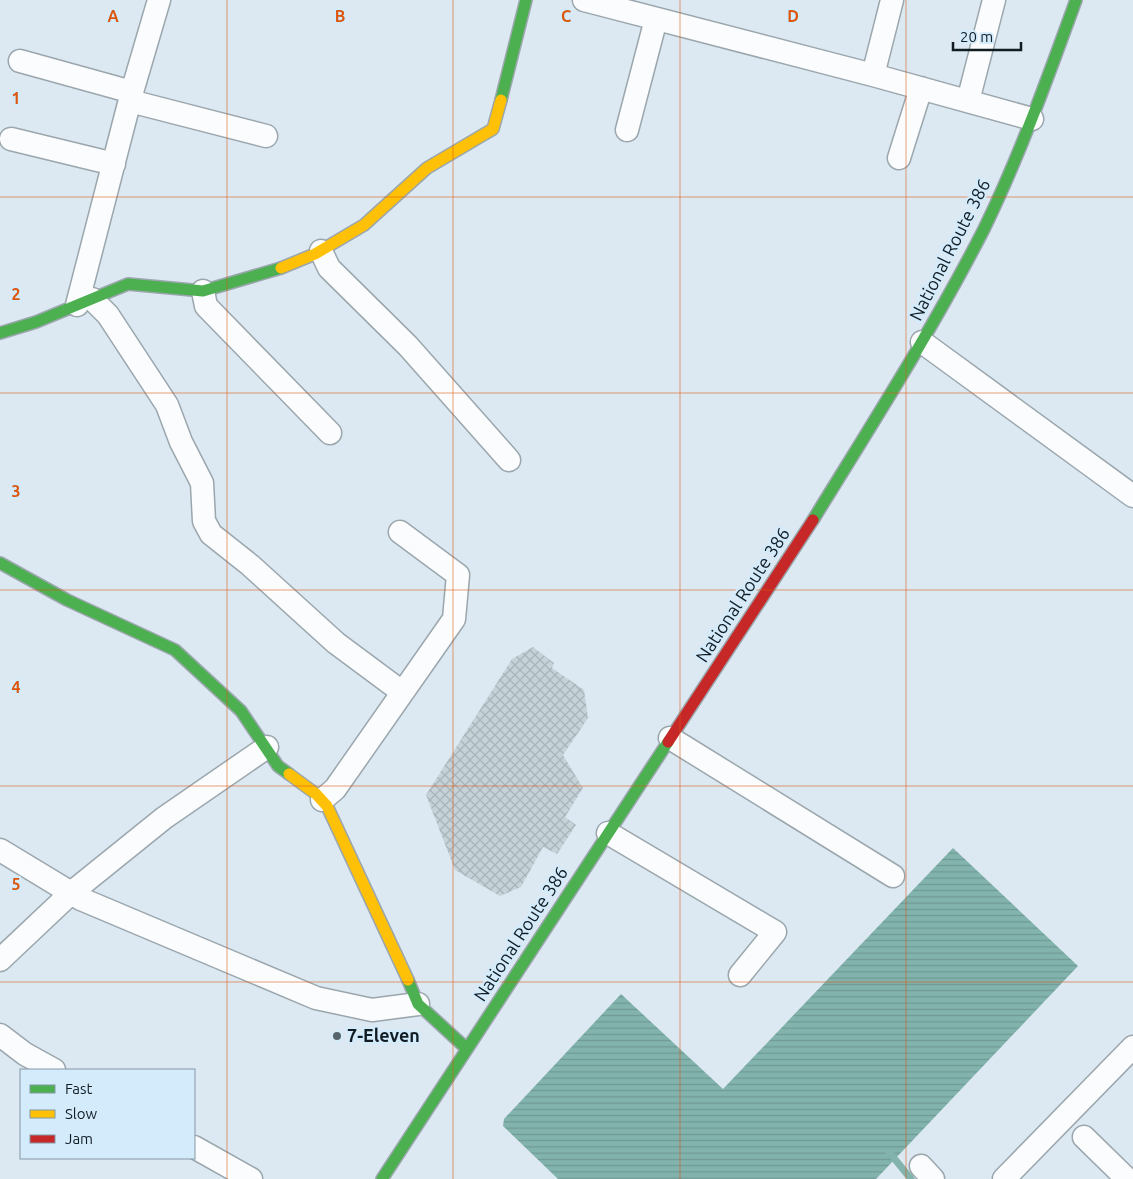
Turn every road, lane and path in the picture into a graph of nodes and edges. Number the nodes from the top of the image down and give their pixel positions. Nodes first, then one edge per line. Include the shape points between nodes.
1 (159, 0) edge
2 (526, 0) edge
3 (584, 0) edge
4 (892, 0) edge
5 (994, 0) edge
6 (1076, 0) edge
7 (656, 18) junction
8 (20, 61) dead end
9 (873, 75) junction
10 (921, 88) junction
11 (131, 97) junction
12 (968, 102) junction
13 (1032, 120) junction
14 (627, 130) dead end
15 (266, 136) dead end
16 (12, 139) dead end
17 (899, 158) dead end
18 (114, 164) junction
19 (321, 251) junction
20 (204, 291) junction
21 (84, 302) junction
22 (0, 333) edge
23 (922, 342) junction
24 (330, 433) dead end
25 (509, 460) dead end
26 (1133, 496) edge
27 (400, 532) dead end
28 (0, 563) edge
29 (402, 692) junction
30 (670, 738) junction
31 (267, 748) junction
32 (322, 800) junction
33 (608, 833) junction
34 (0, 850) edge
35 (892, 876) dead end
36 (72, 893) junction
37 (0, 960) edge
38 (740, 975) dead end
39 (418, 1004) junction
40 (0, 1035) edge
41 (1133, 1047) edge
42 (467, 1048) junction
43 (52, 1069) edge
44 (1084, 1137) dead end
45 (195, 1148) edge
46 (251, 1179) edge
47 (382, 1179) edge
48 (1004, 1179) edge
49 (1127, 1179) edge

1 - 11 street
2 - 19 main road via 493,129 427,168 364,225
3 - 7 street
4 - 9 street
5 - 12 street
6 - 13 main road, National Route 386
7 - 9 street
7 - 14 street
8 - 11 street
9 - 10 street
10 - 12 street
10 - 17 street
11 - 15 street
11 - 18 street
12 - 13 street
13 - 23 main road, National Route 386 via 984,228
16 - 18 street
18 - 21 street
19 - 20 main road via 276,270
19 - 25 street via 328,268 408,346
20 - 21 main road via 128,284
20 - 24 street via 206,306
21 - 22 main road
21 - 29 street via 108,315 167,405 202,483 204,521 211,534 336,643
23 - 26 street
23 - 30 main road, National Route 386 via 799,542
27 - 29 street via 458,575 454,618
28 - 31 main road via 67,600 175,650 241,711
29 - 32 street via 335,789
30 - 33 main road, National Route 386
30 - 35 street
31 - 32 main road via 278,766
31 - 36 street via 164,818
32 - 39 main road
33 - 38 street via 776,932
33 - 42 main road, National Route 386
34 - 36 street
36 - 37 street
36 - 39 street via 316,998 372,1010
39 - 42 main road
40 - 43 street
41 - 48 street
42 - 47 main road, National Route 386
44 - 49 street
45 - 46 street

